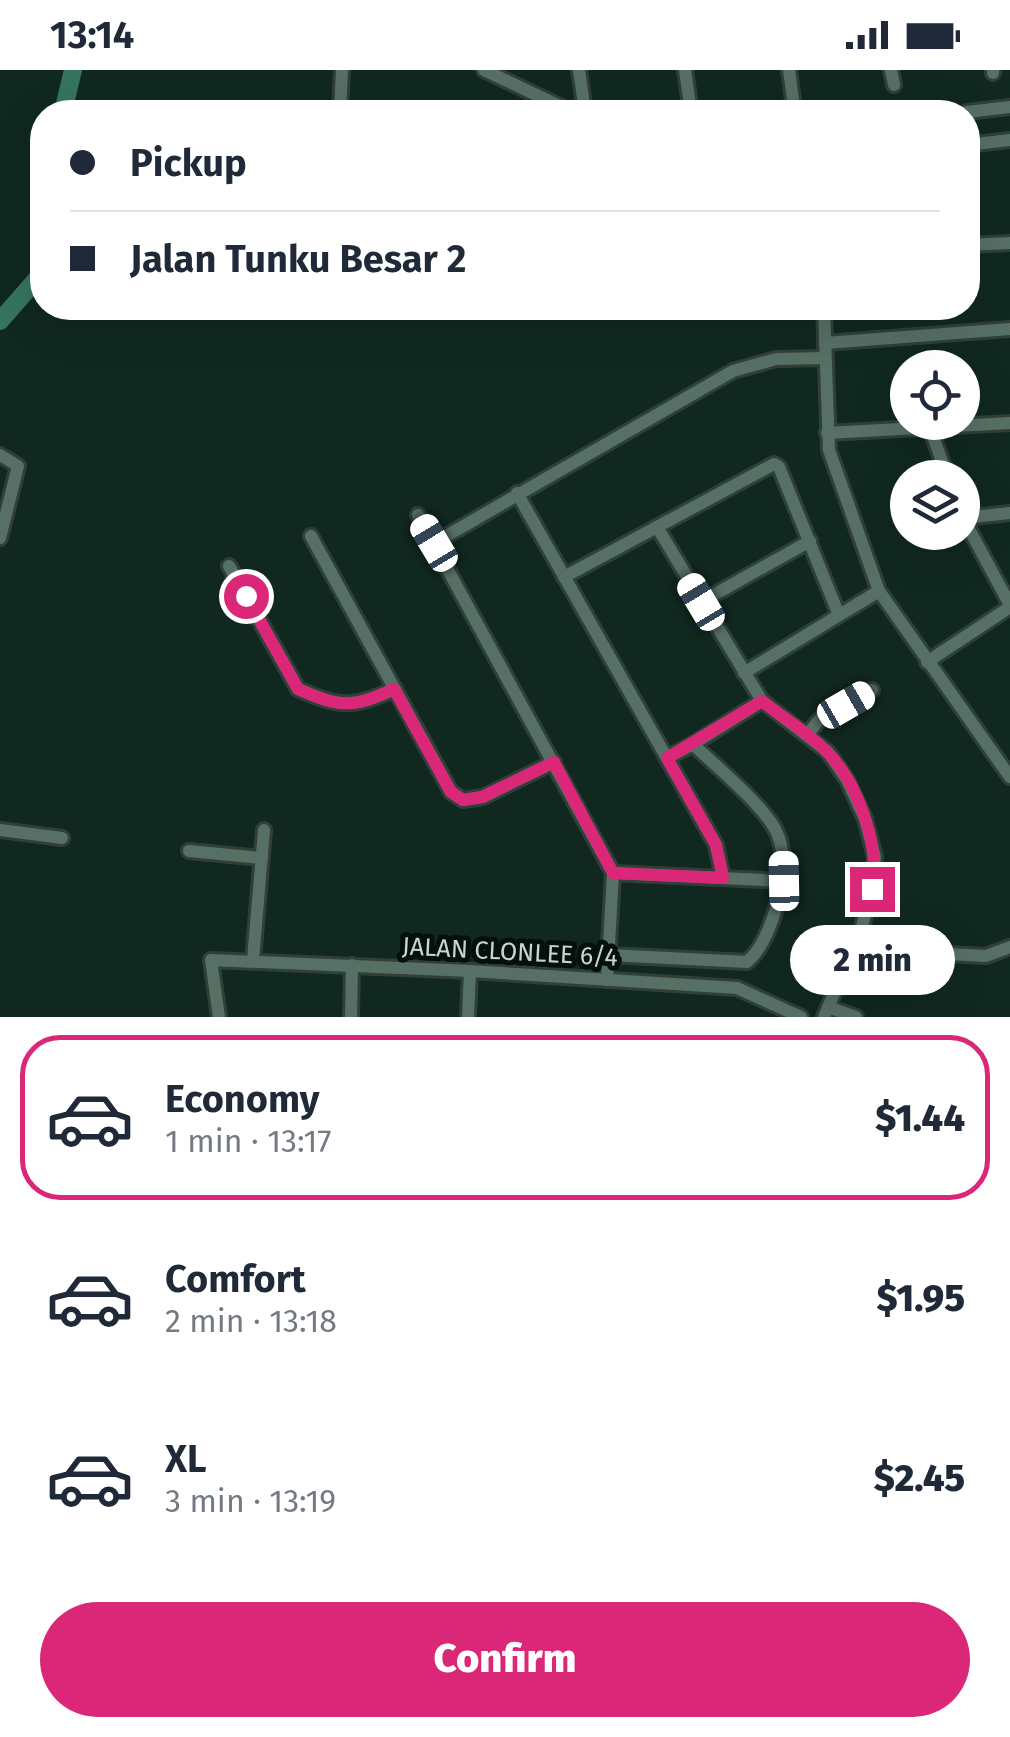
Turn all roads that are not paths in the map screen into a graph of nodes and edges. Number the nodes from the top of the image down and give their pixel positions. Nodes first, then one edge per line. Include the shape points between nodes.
1 (342, 70) edge
2 (484, 70) edge
3 (580, 70) edge
4 (685, 70) edge
5 (789, 70) edge
6 (891, 70) edge
7 (894, 85) dead end
8 (341, 100) edge
9 (547, 100) edge
10 (584, 100) edge
11 (690, 100) edge
12 (793, 100) dead end
13 (1010, 107) edge
14 (980, 110) edge
15 (1010, 140) edge
16 (980, 144) edge
17 (1010, 148) edge
18 (1010, 242) edge
19 (980, 245) edge
20 (825, 320) edge
21 (1010, 329) edge
22 (826, 342) junction
23 (826, 358) junction
24 (1010, 422) edge
25 (980, 423) edge
26 (890, 428) edge
27 (827, 433) junction
28 (0, 455) edge
29 (517, 493) junction
30 (1010, 514) edge
31 (418, 516) dead end
32 (980, 516) edge
33 (657, 527) junction
34 (311, 536) dead end
35 (0, 538) edge
36 (810, 540) junction
37 (434, 543) junction
38 (980, 549) edge
39 (229, 566) dead end
40 (564, 576) junction
41 (878, 591) junction
42 (701, 602) junction
43 (1010, 606) edge
44 (839, 615) junction
45 (927, 662) junction
46 (744, 673) junction
47 (394, 689) junction
48 (872, 690) dead end
49 (762, 701) junction
50 (808, 734) junction
51 (693, 744) junction
52 (667, 758) junction
53 (554, 762) junction
54 (1007, 768) edge
55 (0, 830) edge
56 (264, 830) dead end
57 (62, 838) dead end
58 (189, 851) dead end
59 (262, 858) junction
60 (613, 873) junction
61 (723, 878) junction
62 (784, 881) junction
63 (861, 930) junction
64 (1010, 947) edge
65 (609, 956) junction
66 (252, 960) junction
67 (352, 965) junction
68 (470, 971) junction
69 (608, 980) junction
70 (826, 1012) edge
71 (220, 1017) edge
72 (350, 1017) edge
73 (468, 1017) edge
74 (800, 1017) edge
75 (856, 1017) edge

1 - 8 street
2 - 9 street
3 - 10 street
4 - 11 street
5 - 12 street
6 - 7 street
13 - 14 street
15 - 16 street
15 - 17 street
18 - 19 street
20 - 22 street
21 - 22 street
22 - 23 street
23 - 27 street
23 - 29 street via 776,359 733,372
24 - 25 street
26 - 27 street
27 - 41 street
28 - 35 street via 18,466
29 - 37 street
29 - 40 street
30 - 32 street
31 - 37 street
33 - 36 street via 774,464
33 - 40 street
33 - 42 street
34 - 47 street
36 - 42 street
36 - 44 street
37 - 53 street
38 - 43 street
39 - 47 street via 298,689 347,705
40 - 52 street
41 - 44 street
41 - 45 street
42 - 46 street
43 - 45 street
44 - 46 street
45 - 54 street
46 - 49 street
47 - 53 street via 451,792 463,800
48 - 50 street
49 - 50 street
49 - 51 street
50 - 63 street via 839,765 874,845 876,873
51 - 52 street
51 - 62 street via 776,829
52 - 61 street via 716,845
53 - 60 street
55 - 57 street
56 - 59 street
58 - 59 street
59 - 66 street
60 - 61 street
60 - 65 street
61 - 62 street
62 - 65 street via 746,962
63 - 64 street via 928,953 986,956
63 - 70 street
65 - 69 street
66 - 67 street, JALAN CLONLEE 6/4
66 - 71 street, JALAN CLONLEE 6/4 via 211,960
67 - 68 street, JALAN CLONLEE 6/4
67 - 72 street
68 - 69 street, JALAN CLONLEE 6/4
68 - 73 street
69 - 74 street, JALAN CLONLEE 6/4 via 737,988
70 - 75 street

